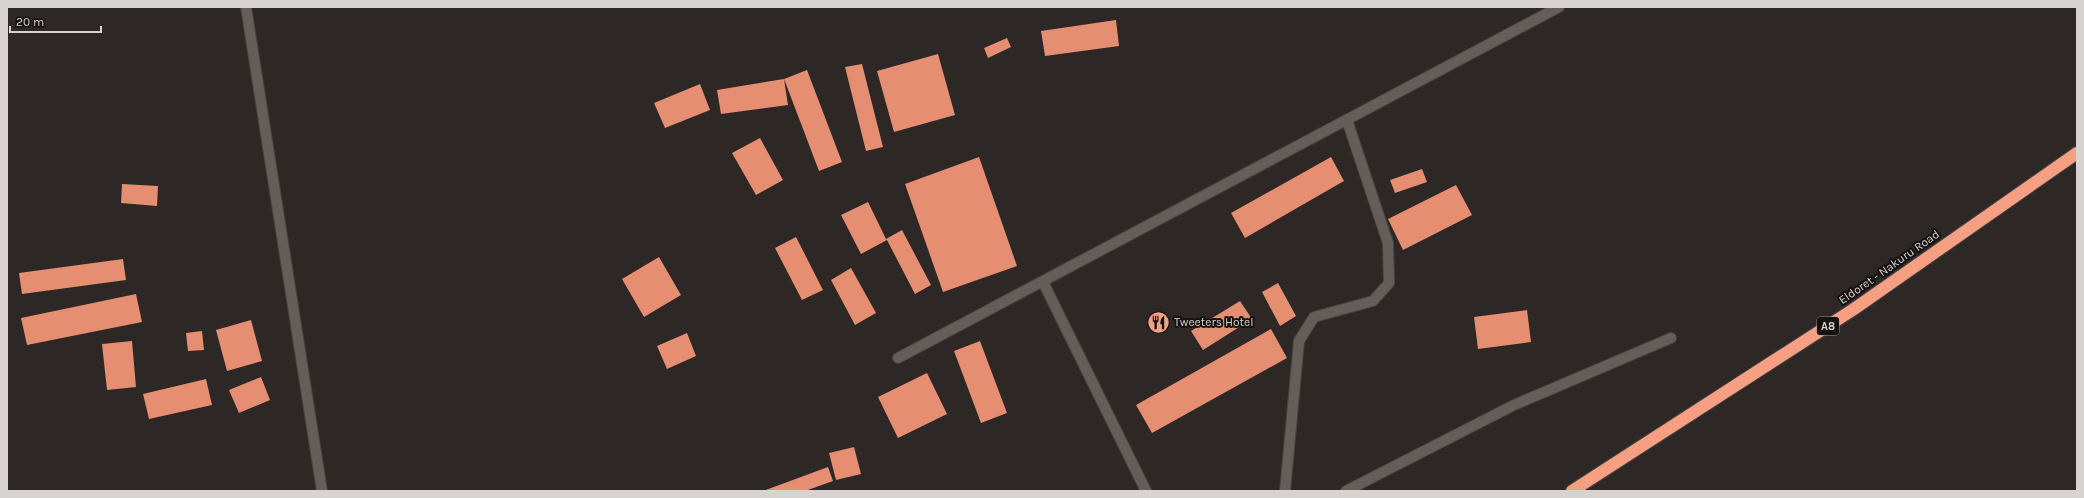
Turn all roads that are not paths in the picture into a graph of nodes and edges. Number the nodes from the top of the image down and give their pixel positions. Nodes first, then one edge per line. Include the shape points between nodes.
1 (246, 7) edge
2 (1559, 7) edge
3 (1347, 120) junction
4 (2077, 153) edge
5 (1043, 282) junction
6 (1670, 338) dead end
7 (898, 358) dead end
8 (322, 491) edge
9 (1146, 491) edge
10 (1285, 491) edge
11 (1346, 491) edge
12 (1572, 491) edge

1 - 8 street
2 - 3 street
3 - 5 street
3 - 10 street via 1388,244 1389,283 1373,301 1314,317 1299,342
4 - 12 highway, Eldoret - Nakuru Road / A8 via 1854,310
5 - 7 street
5 - 9 street
6 - 11 street via 1514,406

